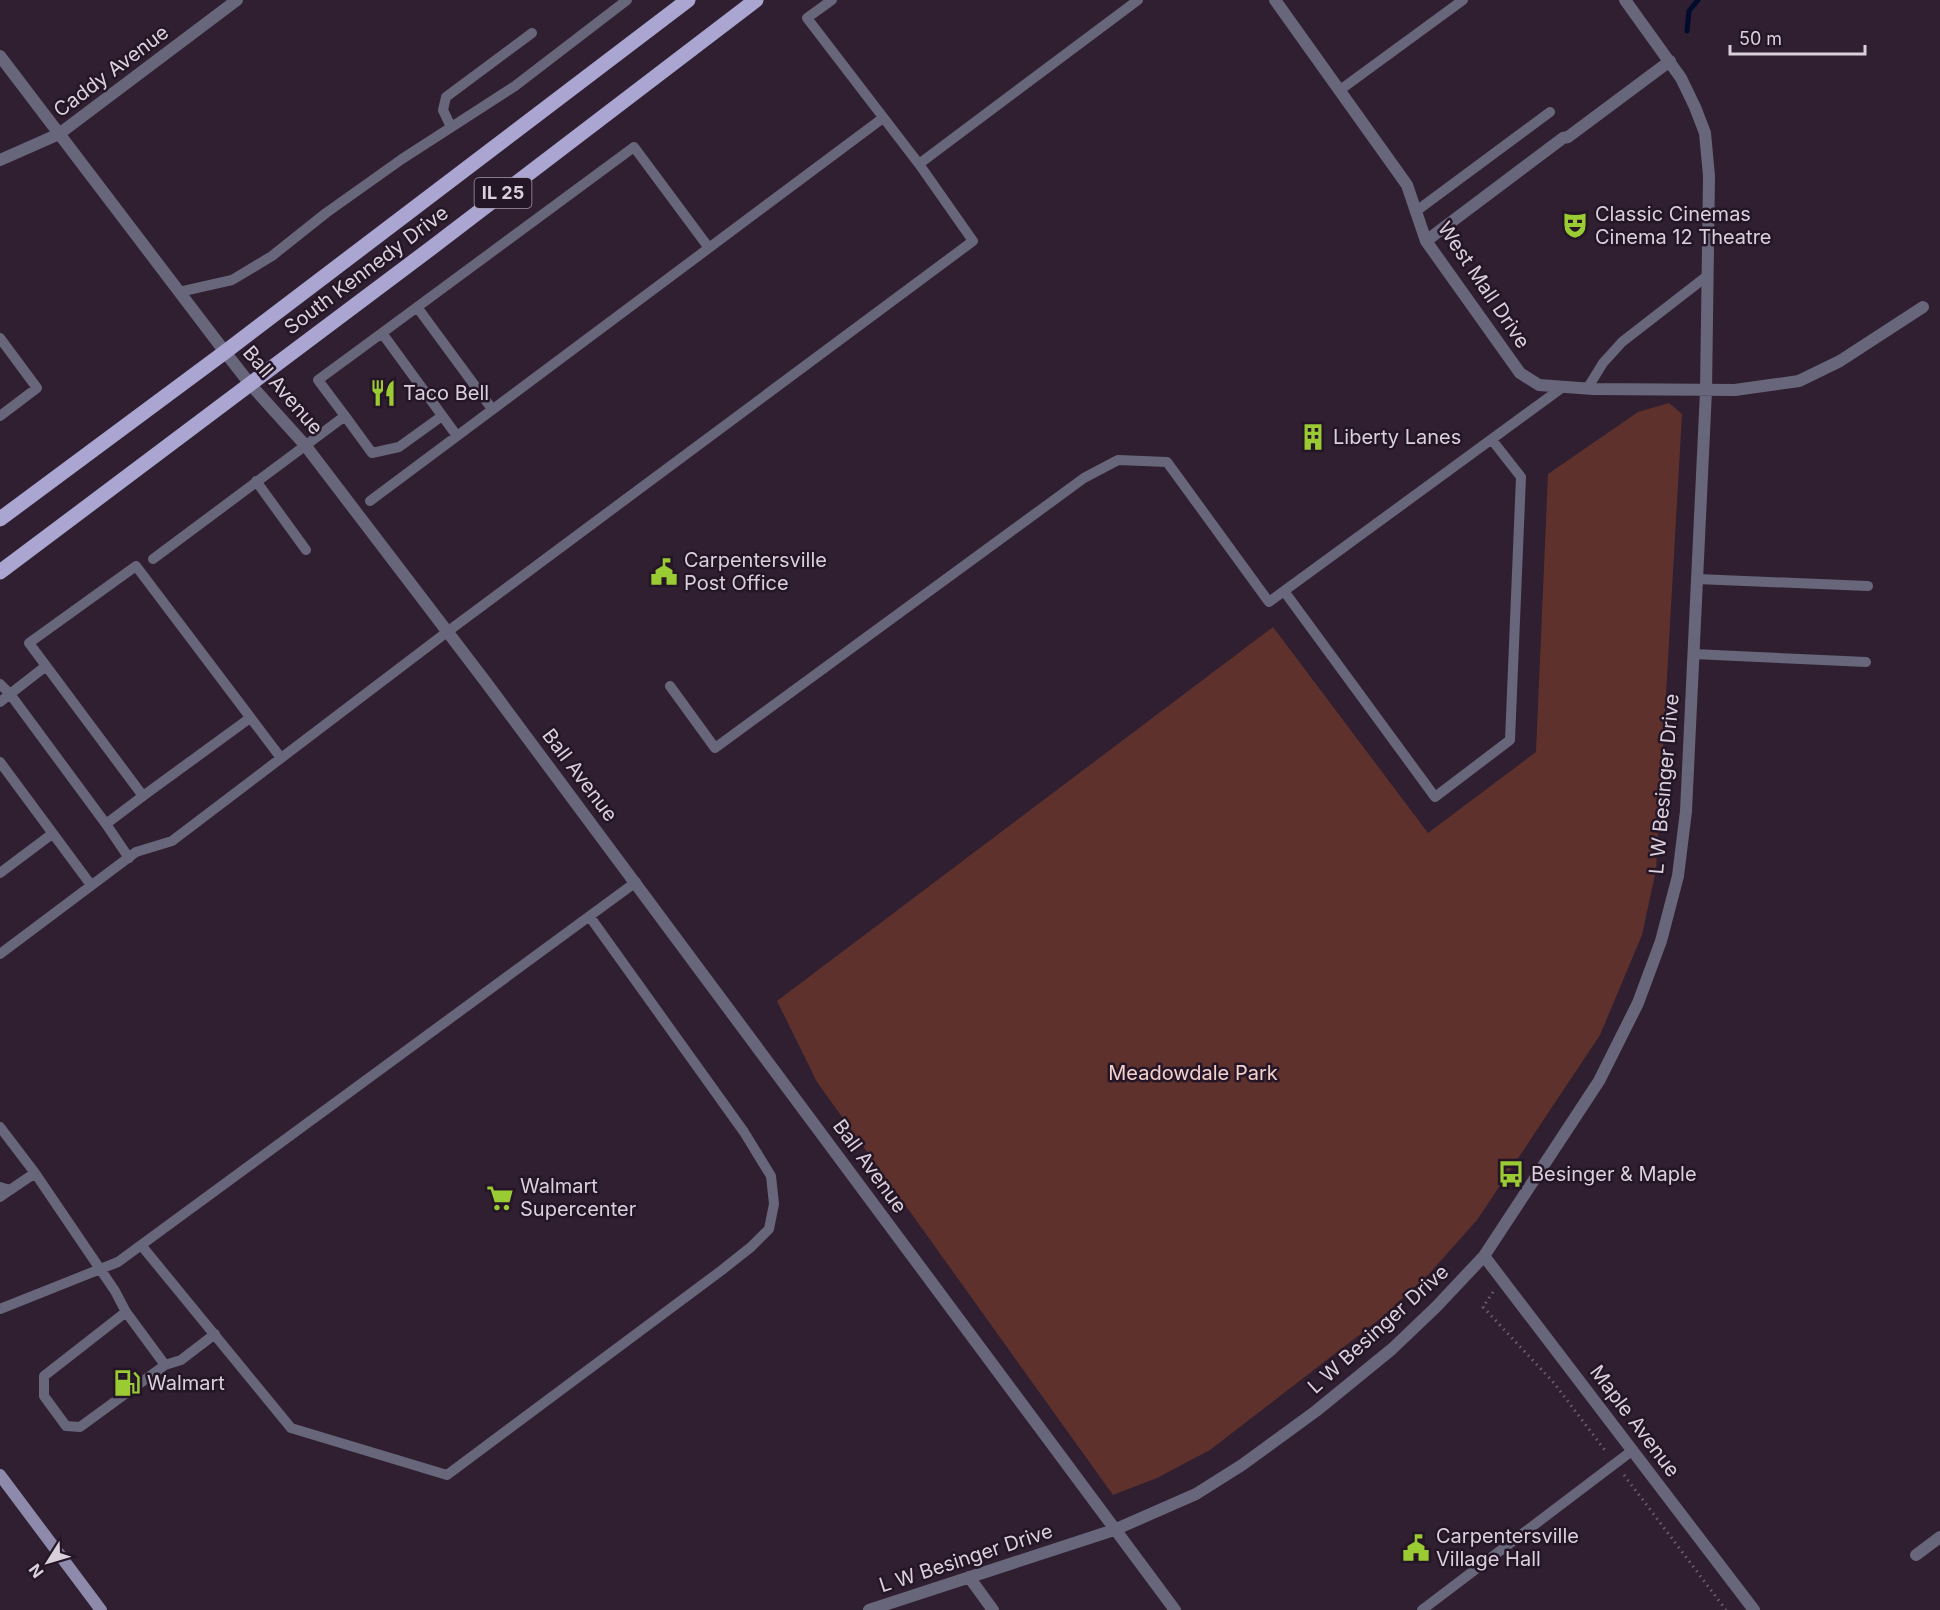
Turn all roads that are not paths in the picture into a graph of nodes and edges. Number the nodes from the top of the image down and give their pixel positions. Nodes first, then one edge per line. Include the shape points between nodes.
1 (237, 0) edge
2 (627, 0) edge
3 (688, 0) edge
4 (756, 0) edge
5 (832, 0) edge
6 (1138, 0) edge
7 (1275, 0) edge
8 (1463, 0) edge
9 (1625, 0) edge
10 (532, 33) dead end
11 (0, 56) edge
12 (1670, 62) junction
13 (1340, 90) junction
14 (1550, 112) dead end
15 (883, 118) junction
16 (451, 127) junction
17 (59, 134) junction
18 (0, 160) edge
19 (919, 164) junction
20 (1415, 212) junction
21 (1426, 241) junction
22 (708, 248) junction
23 (1707, 276) junction
24 (179, 292) junction
25 (1923, 307) dead end
26 (417, 308) junction
27 (382, 333) junction
28 (0, 338) edge
29 (225, 352) junction
30 (250, 384) junction
31 (1563, 387) junction
32 (1587, 389) junction
33 (1706, 391) junction
34 (492, 409) junction
35 (0, 416) edge
36 (345, 416) junction
37 (442, 416) junction
38 (457, 436) junction
39 (1492, 440) junction
40 (305, 445) junction
41 (256, 481) junction
42 (370, 501) dead end
43 (2, 514) edge
44 (306, 550) dead end
45 (153, 558) dead end
46 (2, 571) edge
47 (1697, 579) junction
48 (1868, 586) dead end
49 (1284, 591) junction
50 (447, 632) junction
51 (1693, 654) junction
52 (1866, 662) dead end
53 (46, 666) junction
54 (0, 684) edge
55 (670, 686) dead end
56 (10, 694) junction
57 (0, 702) edge
58 (250, 718) junction
59 (281, 758) junction
60 (0, 762) edge
61 (143, 796) junction
62 (106, 824) junction
63 (52, 834) junction
64 (129, 858) junction
65 (0, 873) edge
66 (636, 882) junction
67 (91, 885) junction
68 (590, 916) junction
69 (0, 954) edge
70 (0, 1127) edge
71 (35, 1173) junction
72 (5, 1188) edge
73 (0, 1197) edge
74 (141, 1245) junction
75 (1484, 1256) junction
76 (99, 1269) junction
77 (0, 1309) edge
78 (126, 1312) junction
79 (215, 1334) junction
80 (165, 1365) junction
81 (1633, 1450) junction
82 (0, 1475) edge
83 (1114, 1530) junction
84 (1940, 1537) edge
85 (1916, 1555) dead end
86 (969, 1576) junction
87 (101, 1610) edge
88 (869, 1610) edge
89 (993, 1610) edge
90 (1175, 1610) edge
91 (1422, 1610) edge
92 (1754, 1610) edge

1 - 17 street, Caddy Avenue
2 - 16 lane via 515,86
3 - 29 main road, South Kennedy Drive / IL 25
4 - 30 main road, South Kennedy Drive / IL 25
5 - 15 lane via 807,18
6 - 19 lane
7 - 13 street, West Mall Drive
8 - 13 lane
9 - 12 street, L W Besinger Drive
10 - 16 lane via 446,98 443,110
11 - 17 street, Ball Avenue
12 - 21 street
12 - 23 street, L W Besinger Drive via 1686,87 1705,133 1709,176
13 - 20 street, West Mall Drive via 1407,185
14 - 20 lane
15 - 19 lane
15 - 22 lane
16 - 24 lane via 354,193 272,256 232,280
17 - 18 street, Caddy Avenue
17 - 24 street, Ball Avenue
19 - 50 lane via 973,241
20 - 21 street, West Mall Drive
21 - 31 street, West Mall Drive via 1520,373 1539,385
22 - 26 lane via 634,147
22 - 34 lane
23 - 32 lane via 1622,342
23 - 33 street, L W Besinger Drive
24 - 29 street, Ball Avenue
25 - 33 street, West Mall Drive via 1849,356 1799,381
26 - 27 lane
26 - 34 lane
27 - 36 lane via 318,380
27 - 37 lane
28 - 35 lane via 37,388
29 - 30 street, Ball Avenue
29 - 43 main road, South Kennedy Drive / IL 25
30 - 40 street, Ball Avenue
30 - 46 main road, South Kennedy Drive / IL 25
31 - 32 street, West Mall Drive
31 - 39 lane
32 - 33 street, West Mall Drive
33 - 47 street, L W Besinger Drive
34 - 38 lane
36 - 37 lane via 372,453 399,447
36 - 40 lane
37 - 38 lane
38 - 42 lane
39 - 49 lane
39 - 49 lane via 1521,477 1510,740 1435,797
40 - 41 lane
40 - 50 street, Ball Avenue
41 - 44 lane
41 - 45 lane
47 - 48 lane
47 - 51 street, L W Besinger Drive
49 - 55 lane via 1269,602 1167,462 1118,460 1084,478 715,748
50 - 59 lane
50 - 66 street, Ball Avenue
51 - 52 lane
51 - 75 street, L W Besinger Drive via 1686,812 1678,876 1661,941 1638,1003 1599,1080
53 - 56 lane
53 - 58 lane via 29,642 136,566
53 - 61 lane
54 - 56 lane
56 - 57 lane
56 - 62 lane
58 - 59 lane
58 - 61 lane
59 - 64 lane via 172,841 136,852
60 - 63 lane
61 - 62 lane
62 - 64 lane
63 - 65 lane
63 - 67 lane
64 - 67 lane
66 - 68 lane
66 - 83 street, Ball Avenue
67 - 69 lane
68 - 74 lane
68 - 79 lane via 771,1176 774,1204 769,1229 722,1270 447,1474 291,1428
70 - 71 lane
71 - 72 lane
71 - 76 lane
72 - 73 lane
74 - 76 lane via 118,1262
74 - 79 lane
75 - 81 street, Maple Avenue
75 - 83 street, L W Besinger Drive via 1392,1349 1316,1411 1196,1494
76 - 77 lane
76 - 78 lane
78 - 80 lane
78 - 80 lane via 44,1376 44,1396 60,1419 66,1426 80,1427
79 - 80 lane via 181,1360
81 - 91 lane
81 - 92 street, Maple Avenue
82 - 87 street
83 - 86 street, L W Besinger Drive
83 - 90 street, Ball Avenue
84 - 85 street
86 - 88 street, L W Besinger Drive
86 - 89 street

